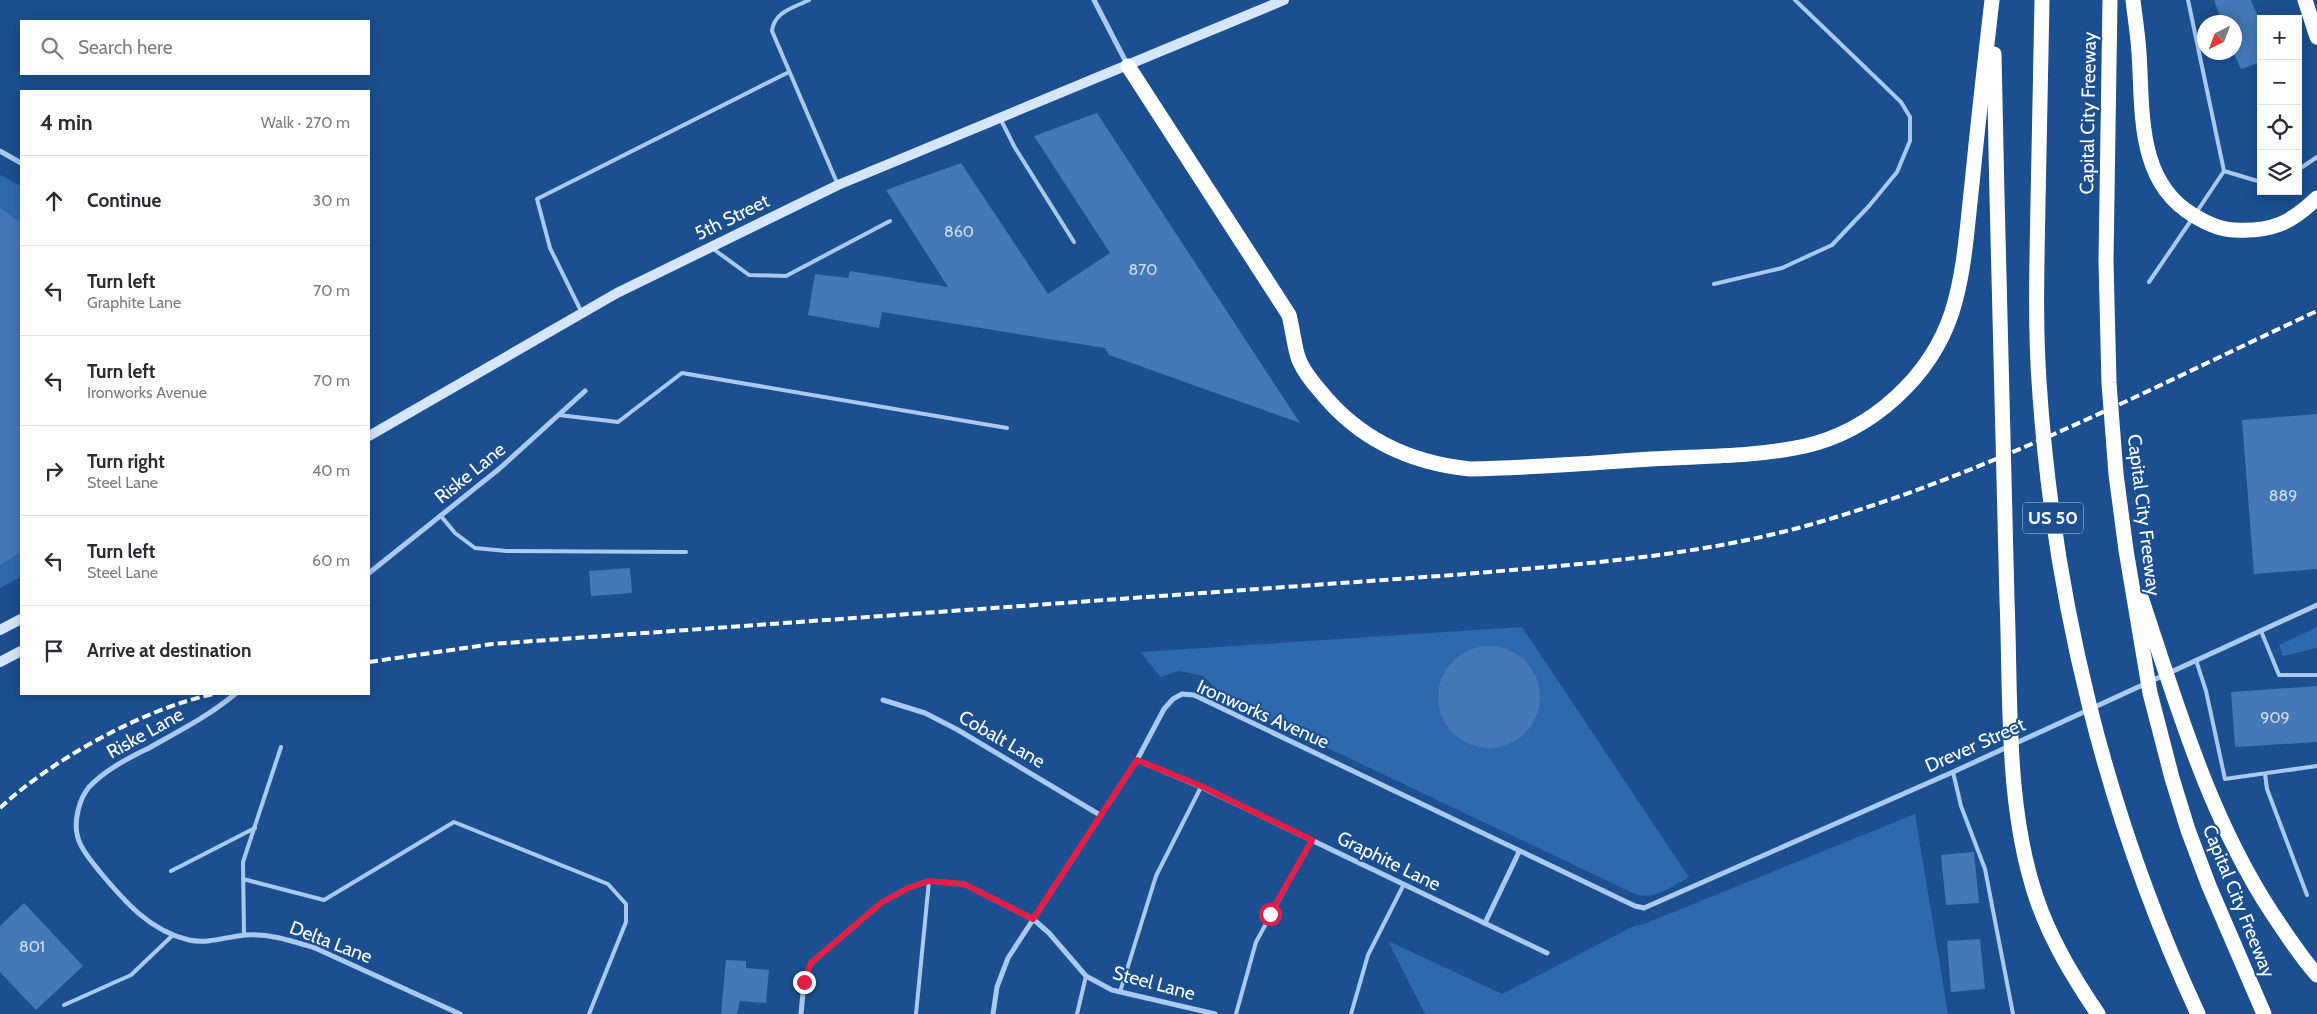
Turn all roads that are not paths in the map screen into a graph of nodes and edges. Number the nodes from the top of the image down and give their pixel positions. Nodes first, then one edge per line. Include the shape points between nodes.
1 (809, 0) edge
2 (1094, 0) edge
3 (1284, 0) edge
4 (1795, 0) edge
5 (1992, 0) edge
6 (2042, 0) edge
7 (2110, 0) edge
8 (2133, 0) edge
9 (2188, 0) edge
10 (2305, 0) edge
11 (2317, 37) edge
12 (1128, 66) junction
13 (788, 72) junction
14 (1000, 118) junction
15 (0, 151) edge
16 (2317, 157) edge
17 (20, 162) edge
18 (2302, 167) edge
19 (2224, 172) junction
20 (2257, 181) edge
21 (838, 185) junction
22 (2317, 198) edge
23 (890, 221) dead end
24 (1074, 242) dead end
25 (711, 247) junction
26 (2149, 282) dead end
27 (1714, 284) dead end
28 (583, 314) junction
29 (585, 391) dead end
30 (559, 415) junction
31 (1007, 428) dead end
32 (370, 435) edge
33 (441, 516) junction
34 (2126, 550) junction
35 (686, 552) dead end
36 (370, 572) edge
37 (2317, 605) edge
38 (20, 620) edge
39 (0, 630) edge
40 (2261, 631) junction
41 (20, 652) edge
42 (2196, 660) junction
43 (0, 662) edge
44 (2317, 675) edge
45 (234, 695) edge
46 (883, 700) dead end
47 (281, 747) dead end
48 (1137, 760) junction
49 (2317, 766) edge
50 (1953, 772) junction
51 (2265, 774) junction
52 (1201, 786) junction
53 (79, 808) joint
54 (1100, 815) junction
55 (255, 828) junction
56 (1312, 840) junction
57 (1519, 852) junction
58 (171, 871) dead end
59 (243, 879) junction
60 (929, 881) junction
61 (1404, 884) junction
62 (2307, 896) dead end
63 (1644, 908) joint
64 (1033, 919) junction
65 (1485, 923) junction
66 (173, 935) junction
67 (244, 935) junction
68 (1547, 953) dead end
69 (2317, 974) edge
70 (1086, 976) junction
71 (1120, 992) junction
72 (64, 1005) dead end
73 (460, 1014) edge
74 (589, 1014) edge
75 (801, 1014) edge
76 (916, 1014) edge
77 (993, 1014) edge
78 (1077, 1014) edge
79 (1215, 1014) edge
80 (1236, 1014) edge
81 (1351, 1014) edge
82 (2012, 1014) edge
83 (2098, 1014) edge
84 (2198, 1014) edge
85 (2264, 1014) edge

1 - 13 lane via 773,21 772,31
2 - 12 street
3 - 12 main road, 5th Street
4 - 27 lane via 1901,102 1910,117 1910,141 1897,172 1832,245 1782,268
5 - 12 highway via 1963,260 1952,312 1941,338 1928,361 1893,400 1866,421 1806,446 1758,453 1470,469 1445,467 1395,451 1372,438 1327,400 1300,360 1289,315
5 - 83 highway via 2003,482 2016,795 2024,851 2036,897 2054,941
6 - 84 highway, US 50 via 2037,294 2039,380 2051,507 2083,683 2111,787 2169,951
7 - 34 highway, Capital City Freeway via 2106,261 2109,383
8 - 22 highway via 2139,52 2140,106 2147,153 2168,193 2183,210 2205,223 2229,230 2255,231 2276,227 2300,215
9 - 19 lane
10 - 11 highway
12 - 14 main road, 5th Street
13 - 21 lane
13 - 28 lane via 537,199 550,248
14 - 21 main road, 5th Street
14 - 24 lane
15 - 17 street
16 - 18 lane
19 - 20 lane
19 - 26 lane
21 - 25 main road, 5th Street
23 - 25 lane via 786,276 749,275
25 - 28 main road, 5th Street via 617,293
28 - 32 main road, 5th Street
29 - 30 street, Riske Lane
30 - 31 lane via 618,422 682,373
30 - 33 street, Riske Lane
33 - 35 lane via 455,533 475,548
33 - 36 street, Riske Lane
34 - 69 highway via 2176,700 2228,838 2283,931
34 - 85 highway, Capital City Freeway via 2150,693 2172,778 2209,886
37 - 40 street, Drever Street
38 - 39 main road
40 - 42 street, Drever Street
40 - 44 lane via 2279,675
41 - 43 main road
42 - 50 street, Drever Street
42 - 51 lane via 2225,779
45 - 53 street, Riske Lane via 202,719 117,764 89,788
46 - 54 street, Cobalt Lane via 925,713 958,730
47 - 55 lane
48 - 52 street, Graphite Lane
48 - 54 street, Ironworks Avenue
48 - 57 street, Ironworks Avenue via 1167,704 1182,694 1194,695
49 - 51 lane
50 - 63 street, Drever Street
50 - 82 lane via 1961,806 1985,868
51 - 62 lane via 2266,789
52 - 56 street, Graphite Lane
52 - 71 lane via 1156,876
53 - 66 street, Delta Lane via 78,837 92,862 131,908 145,920
54 - 64 street, Ironworks Avenue
55 - 58 lane
55 - 59 lane via 243,862
56 - 61 street, Graphite Lane
56 - 80 lane via 1256,942
57 - 63 street, Ironworks Avenue
57 - 65 street
59 - 67 lane
59 - 74 lane via 324,900 454,822 608,884 626,904 626,922
60 - 64 street, Steel Lane via 964,884
60 - 75 street, Steel Lane via 881,903 811,963 804,982
60 - 76 lane
61 - 65 street, Graphite Lane
61 - 81 lane via 1368,955
64 - 70 street, Steel Lane
64 - 77 street, Ironworks Avenue via 1008,958 997,987
65 - 68 street, Graphite Lane
66 - 67 street, Delta Lane via 200,942
66 - 72 lane via 131,975
67 - 73 street, Delta Lane via 274,936 315,948
70 - 71 street, Steel Lane
70 - 78 lane
71 - 79 street, Steel Lane

